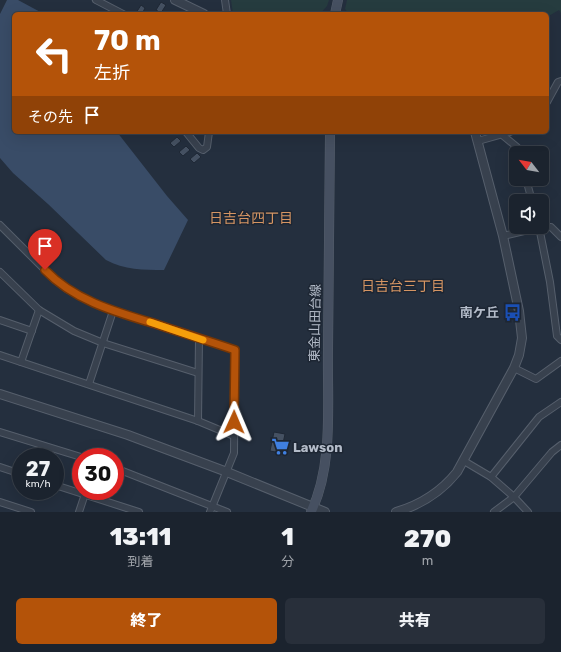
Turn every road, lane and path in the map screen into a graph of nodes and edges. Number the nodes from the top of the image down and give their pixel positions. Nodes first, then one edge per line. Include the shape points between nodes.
1 (96, 0) edge
2 (175, 0) edge
3 (225, 0) edge
4 (338, 0) edge
5 (119, 12) edge
6 (200, 12) edge
7 (227, 12) edge
8 (335, 12) edge
9 (561, 81) edge
10 (549, 98) edge
11 (188, 134) edge
12 (209, 134) edge
13 (330, 134) edge
14 (476, 134) edge
15 (502, 134) joint
16 (478, 141) junction
17 (516, 146) edge
18 (0, 225) edge
19 (549, 227) edge
20 (511, 234) edge
21 (541, 234) edge
22 (503, 236) junction
23 (561, 237) edge
24 (0, 272) edge
25 (39, 310) junction
26 (113, 311) junction
27 (558, 316) edge
28 (0, 320) edge
29 (32, 331) junction
30 (199, 338) junction
31 (561, 340) edge
32 (103, 343) junction
33 (0, 355) edge
34 (561, 361) edge
35 (21, 362) junction
36 (514, 368) junction
37 (198, 372) junction
38 (89, 384) junction
39 (0, 394) edge
40 (561, 402) edge
41 (198, 421) junction
42 (0, 432) edge
43 (234, 436) junction
44 (561, 445) edge
45 (72, 454) edge
46 (464, 461) junction
47 (0, 467) edge
48 (12, 471) edge
49 (124, 472) edge
50 (227, 472) junction
51 (491, 477) junction
52 (514, 497) junction
53 (83, 500) edge
54 (106, 500) edge
55 (0, 502) edge
56 (212, 509) edge
57 (312, 510) edge
58 (406, 511) edge
59 (31, 512) edge
60 (79, 512) edge
61 (139, 512) edge
62 (227, 512) edge
63 (325, 512) edge
64 (396, 512) edge
65 (494, 512) edge
66 (528, 512) edge

1 - 5 street
2 - 6 street
3 - 7 street
4 - 8 main road
9 - 10 street
11 - 12 street via 203,150
13 - 57 main road, 東金山田台線 via 328,421 324,470
14 - 16 street
15 - 16 street
15 - 17 street
16 - 22 street
18 - 26 street via 55,280 84,299
19 - 23 street
20 - 22 street
21 - 27 street
22 - 36 street via 521,326 522,338
24 - 25 street
25 - 29 street
25 - 32 street via 74,331
26 - 30 street
26 - 32 street
27 - 31 street via 557,336
28 - 29 street
29 - 35 street
30 - 37 street
30 - 43 street via 235,350
32 - 37 street
32 - 38 street
33 - 35 street
34 - 36 street via 536,379
35 - 38 street
36 - 46 street
37 - 41 street
38 - 41 street
39 - 50 street via 128,435
40 - 51 street via 539,417
41 - 43 street
42 - 45 street
43 - 50 street via 234,453
44 - 52 street
46 - 51 street
46 - 58 street via 450,481
47 - 48 street
49 - 56 street
50 - 56 street
50 - 57 street
51 - 52 street
52 - 65 street
52 - 66 street
53 - 60 street
54 - 61 street
55 - 59 street
56 - 62 street
57 - 63 street
58 - 64 street

